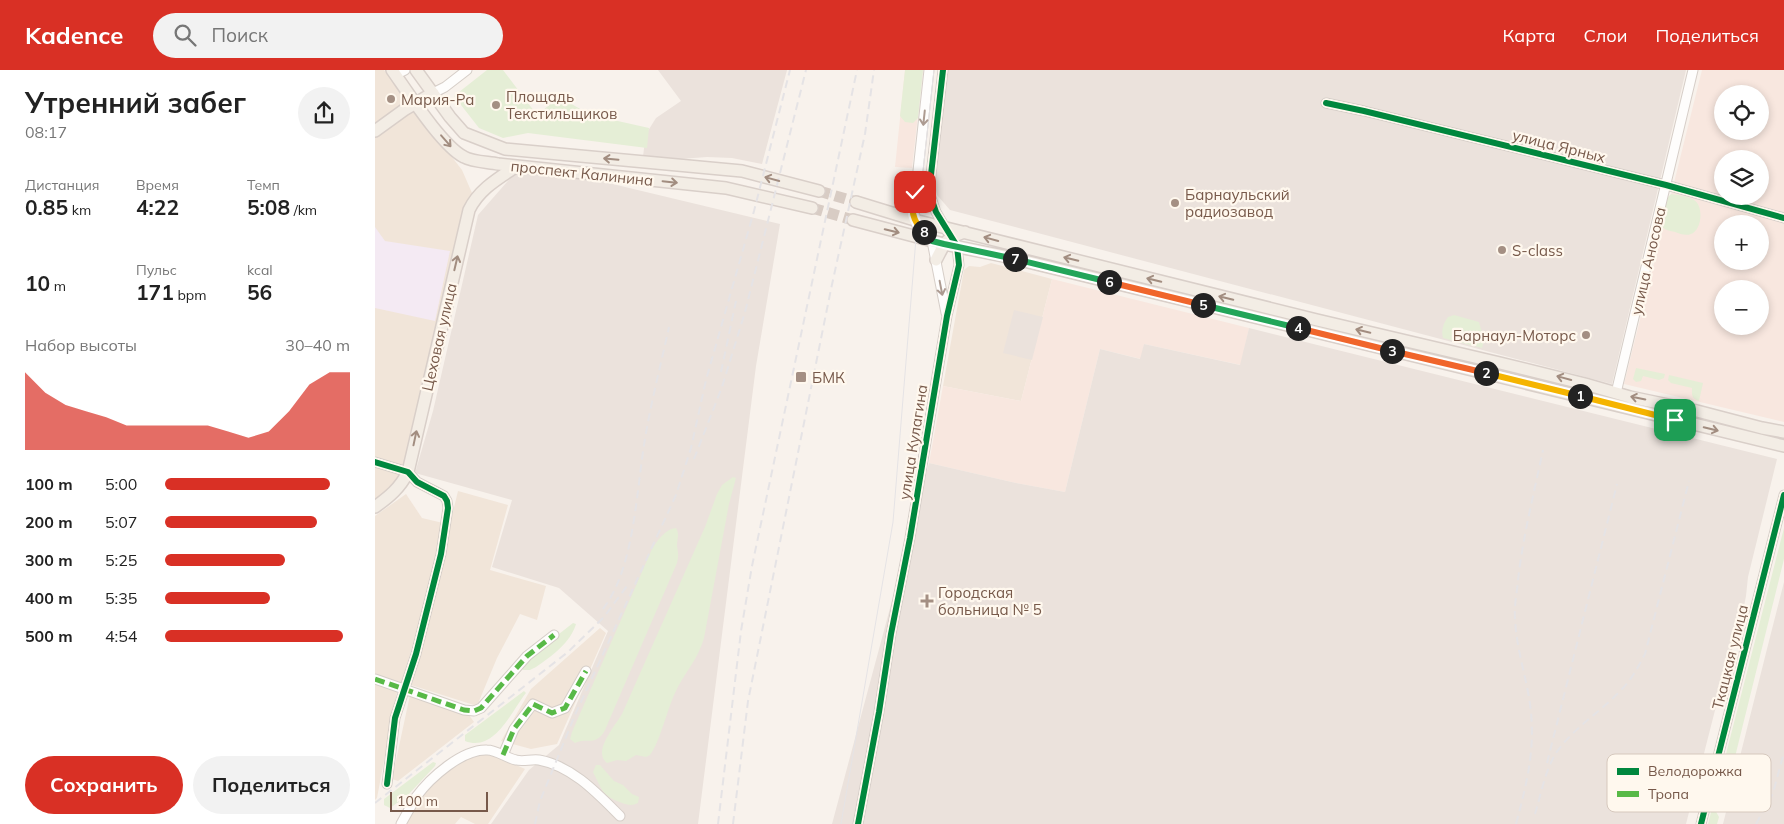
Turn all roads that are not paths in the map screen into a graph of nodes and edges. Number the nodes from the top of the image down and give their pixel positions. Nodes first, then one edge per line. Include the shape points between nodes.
1 (416, 70) edge
2 (467, 70) edge
3 (929, 70) edge
4 (943, 70) edge
5 (1693, 70) edge
6 (397, 72) edge
7 (433, 92) junction
8 (416, 102) junction
9 (1326, 103) dead end
10 (375, 131) edge
11 (505, 149) junction
12 (521, 150) junction
13 (498, 164) junction
14 (517, 166) junction
15 (1665, 186) junction
16 (819, 191) tunnel mouth
17 (472, 202) junction
18 (856, 202) tunnel mouth
19 (812, 208) tunnel mouth
20 (1784, 218) edge
21 (853, 220) tunnel mouth
22 (918, 221) junction
23 (949, 239) junction
24 (932, 241) junction
25 (936, 260) junction
26 (947, 316) junction
27 (1615, 399) junction
28 (1784, 432) edge
29 (1784, 446) edge
30 (375, 462) edge
31 (408, 472) junction
32 (1784, 495) edge
33 (375, 507) edge
34 (554, 635) dead end
35 (586, 671) dead end
36 (375, 679) edge
37 (404, 690) junction
38 (1719, 754) edge
39 (503, 755) junction
40 (387, 784) dead end
41 (620, 816) dead end
42 (401, 824) edge
43 (858, 824) edge

1 - 7 main road, проспект Калинина
2 - 7 street
3 -> 22 street via 912,202
4 - 23 street, улица Кулагина via 929,192
5 - 15 street, улица Аносова
6 - 8 main road, проспект Калинина
7 - 8 main road
7 - 11 main road, проспект Калинина via 464,133
8 - 10 main road
8 -> 13 main road, проспект Калинина via 453,149 465,158
9 - 15 street, улица Ярных
11 - 12 main road, проспект Калинина
11 - 13 main road, Цеховая улица
12 - 14 main road
16 -> 12 main road, проспект Калинина via 742,171
13 - 14 main road, проспект Калинина
13 - 17 main road, Цеховая улица
14 - 17 main road
14 -> 19 main road, проспект Калинина via 725,188
15 - 20 street, улица Ярных
15 - 27 street, улица Аносова
31 -> 17 main road, Цеховая улица
18 - 22 main road
21 -> 24 main road
22 - 23 main road
22 - 24 street, улица Кулагина via 917,226
23 - 24 main road
23 - 25 main road
23 - 26 street, улица Кулагина via 959,265
23 - 27 main road
27 -> 23 main road via 1543,373 1326,323 965,232
24 - 25 street, улица Кулагина
25 -> 26 street, улица Кулагина
26 - 43 street, улица Кулагина
28 -> 27 main road via 1697,411
27 -> 29 main road
30 - 31 street
31 - 33 main road, Цеховая улица via 395,492
31 - 37 street via 417,482 444,496 449,508 434,582
32 - 38 street, Ткацкая улица
34 - 37 street via 527,656 481,708 474,711
35 - 39 street via 565,708 552,713 533,704 514,729
36 - 37 street
37 - 40 street via 395,718
39 - 41 street via 554,764 601,797
39 - 42 street via 488,749 472,752 451,763 417,796

